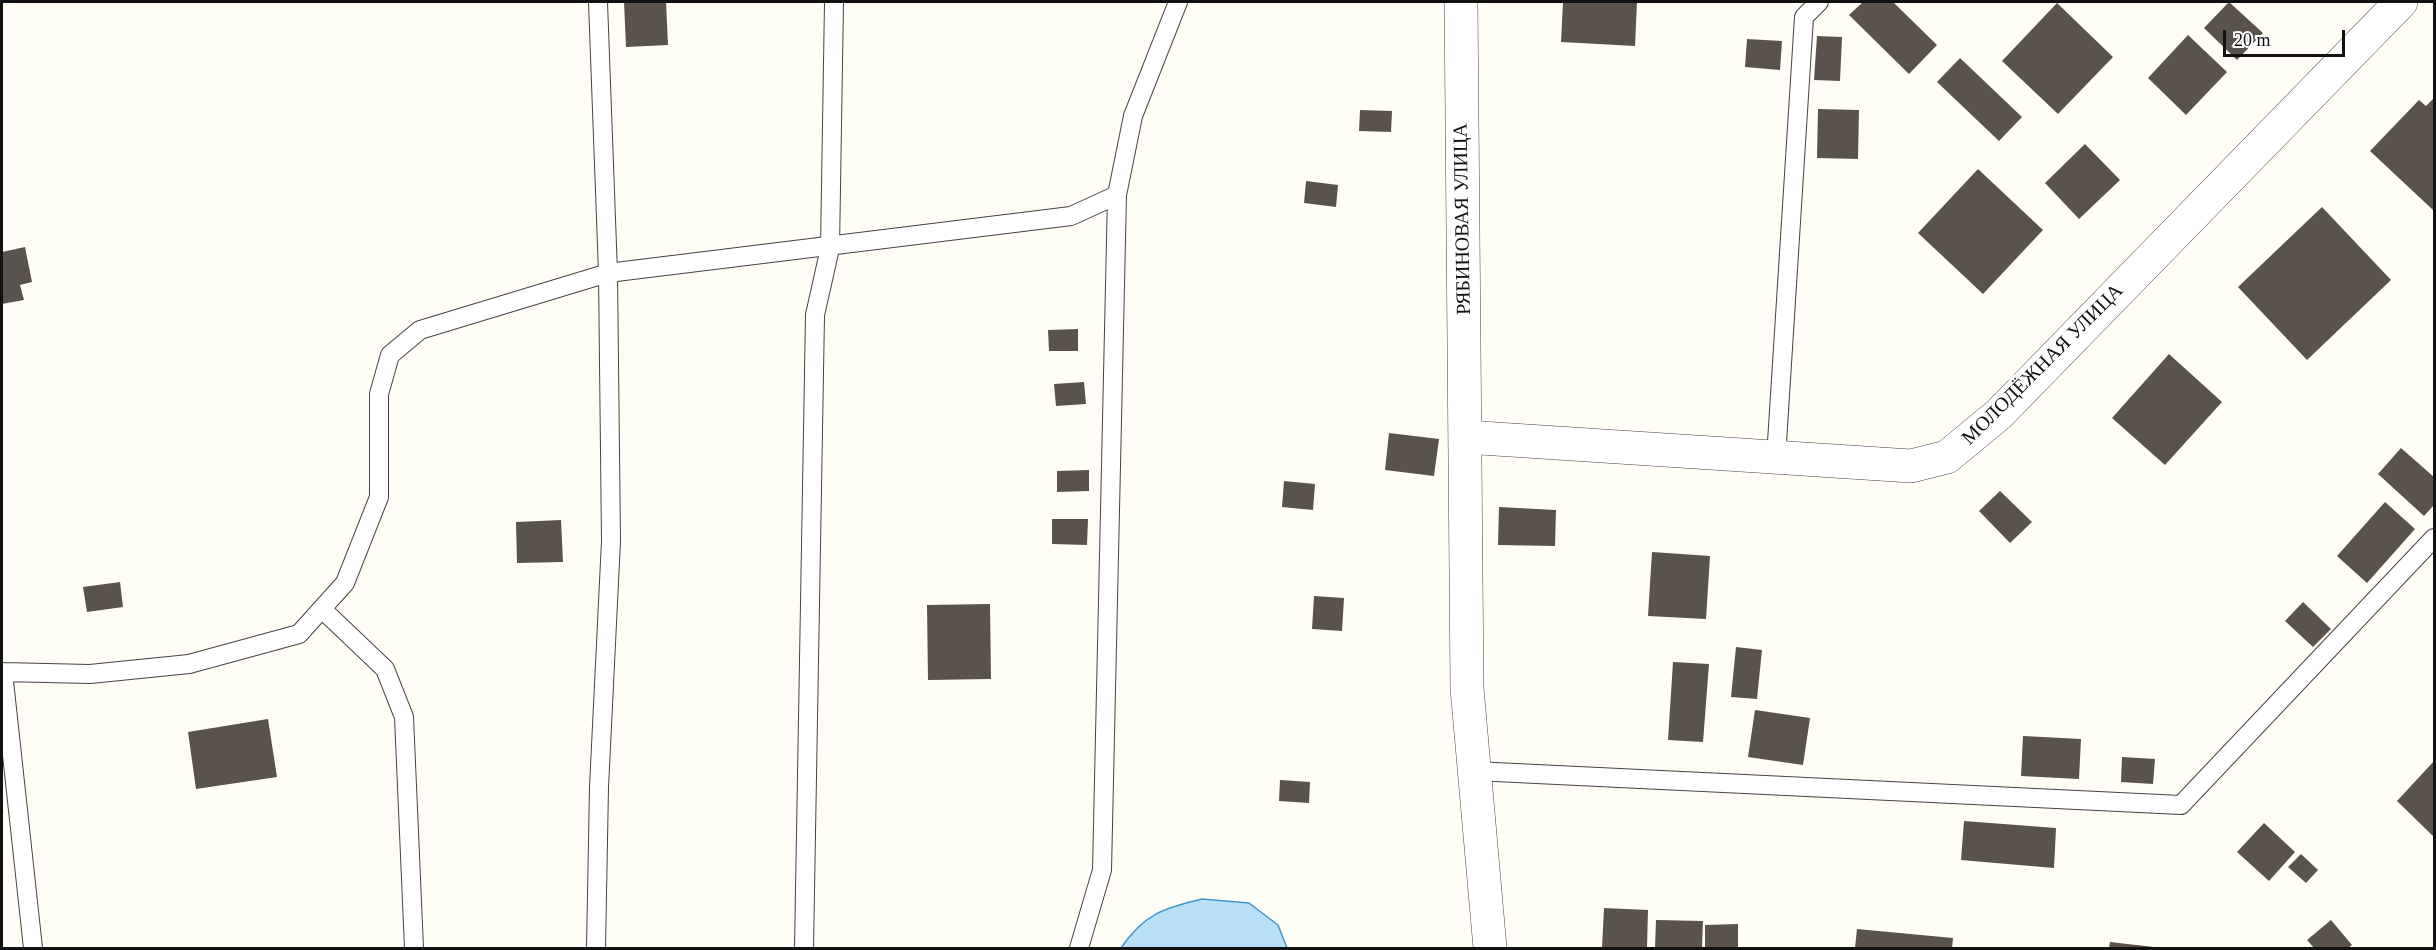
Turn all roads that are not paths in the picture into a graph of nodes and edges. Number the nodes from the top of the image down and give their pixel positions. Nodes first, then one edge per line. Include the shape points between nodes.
1 (598, 2) edge
2 (834, 2) edge
3 (1178, 2) edge
4 (1461, 2) edge
5 (1819, 2) edge
6 (2401, 2) edge
7 (1117, 195) junction
8 (830, 248) junction
9 (608, 273) junction
10 (1466, 437) junction
11 (1776, 458) junction
12 (2434, 538) edge
13 (322, 609) junction
14 (2, 672) edge
15 (1474, 771) junction
16 (33, 948) edge
17 (414, 948) edge
18 (596, 948) edge
19 (804, 948) edge
20 (1079, 948) edge
21 (1490, 948) edge

1 - 9 lane
2 - 8 lane
3 - 7 lane via 1133,116
4 - 10 street, РЯБИНОВАЯ УЛИЦА
5 - 11 lane via 1804,17
6 - 11 street, МОЛОДЁЖНАЯ УЛИЦА via 1999,414 1947,458 1911,466
7 - 8 lane via 1071,216
7 - 20 lane via 1102,870
8 - 9 lane
8 - 19 lane via 815,315
9 - 13 lane via 420,330 390,355 379,394 379,497 345,583
9 - 18 lane via 611,541
10 - 11 street, МОЛОДЁЖНАЯ УЛИЦА
10 - 15 street, РЯБИНОВАЯ УЛИЦА via 1467,688
12 - 15 lane via 2181,805
13 - 14 lane via 299,634 189,664 90,674
13 - 17 lane via 385,669 404,717
14 - 16 lane
15 - 21 street, РЯБИНОВАЯ УЛИЦА

